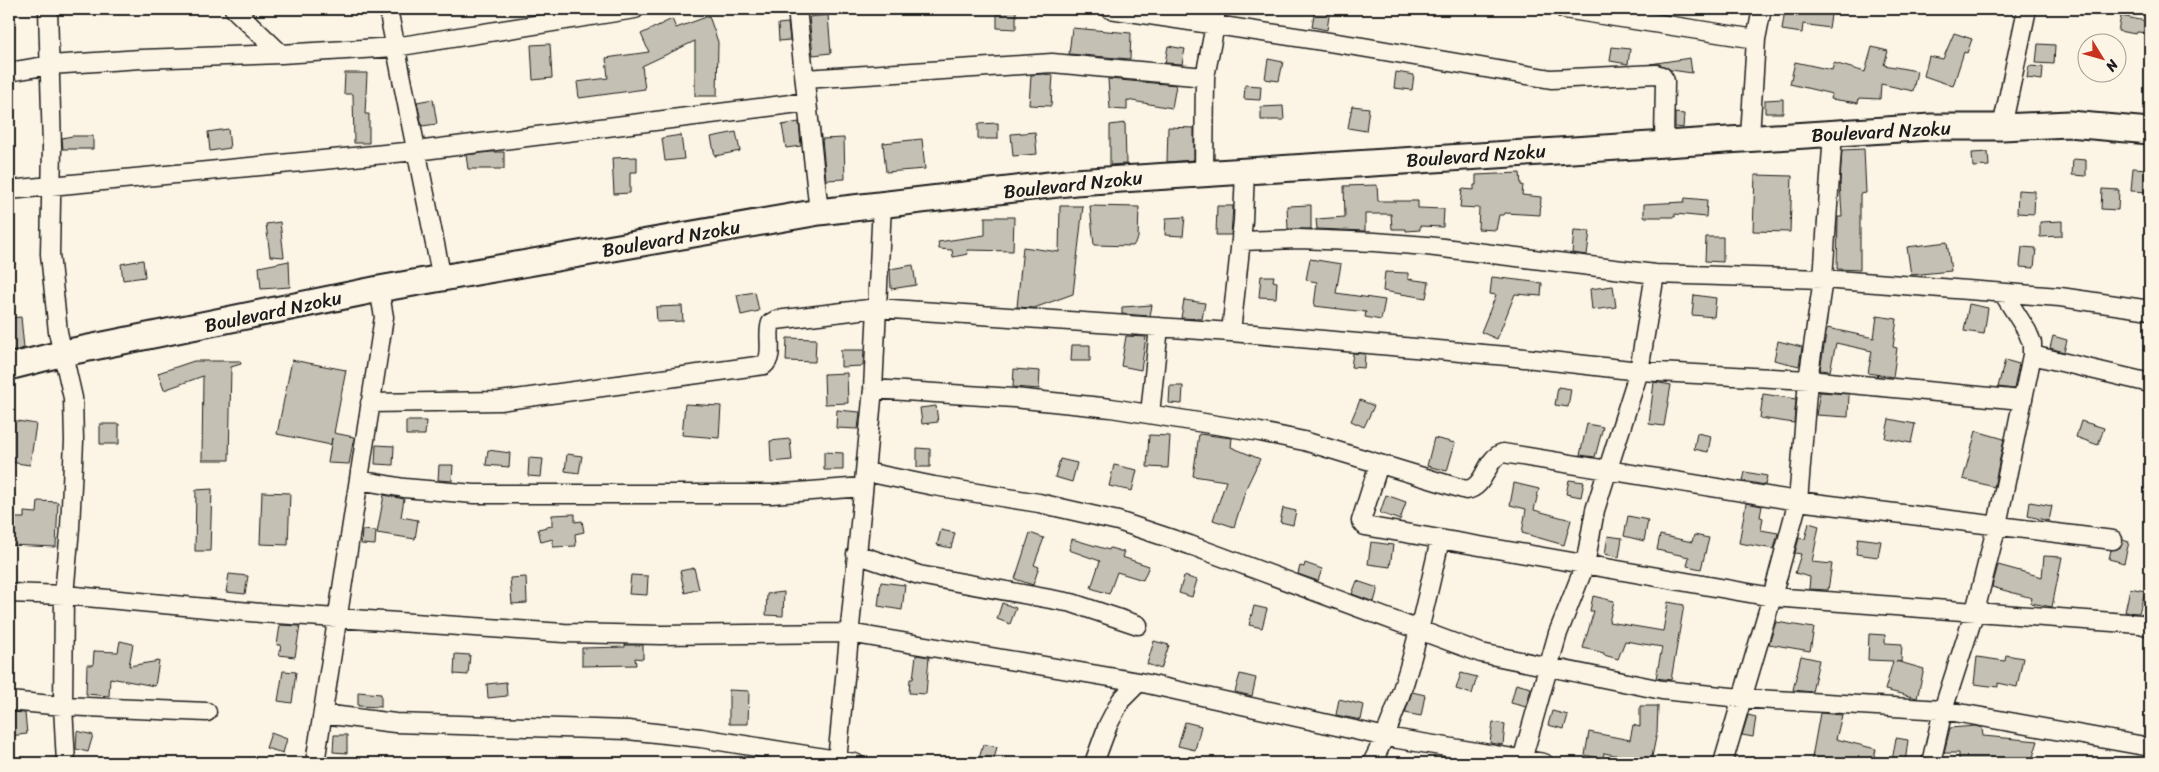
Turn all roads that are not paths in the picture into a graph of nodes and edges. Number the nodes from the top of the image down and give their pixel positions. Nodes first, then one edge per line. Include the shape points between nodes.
1 (48, 9) edge
2 (234, 9) edge
3 (388, 9) edge
4 (635, 9) edge
5 (796, 9) edge
6 (1110, 9) edge
7 (1564, 9) edge
8 (1762, 9) edge
9 (2026, 9) edge
10 (1215, 17) edge
11 (1756, 39) junction
12 (395, 47) junction
13 (281, 54) junction
14 (50, 65) junction
15 (9, 72) edge
16 (1205, 77) junction
17 (805, 79) junction
18 (808, 102) junction
19 (2002, 127) junction
20 (2150, 131) edge
21 (1833, 134) junction
22 (1750, 138) junction
23 (1664, 143) junction
24 (416, 152) junction
25 (1245, 170) junction
26 (1204, 172) junction
27 (50, 187) junction
28 (9, 190) edge
29 (882, 205) junction
30 (819, 212) junction
31 (1241, 241) junction
32 (1655, 274) junction
33 (442, 279) junction
34 (1823, 279) junction
35 (379, 289) junction
36 (2003, 293) junction
37 (877, 308) junction
38 (2150, 310) edge
39 (1159, 327) junction
40 (1230, 332) junction
41 (64, 353) junction
42 (2032, 356) junction
43 (9, 367) edge
44 (1639, 371) junction
45 (1808, 380) junction
46 (2150, 383) edge
47 (873, 389) junction
48 (2022, 400) junction
49 (370, 403) junction
50 (1150, 414) junction
51 (1379, 464) junction
52 (1608, 471) junction
53 (359, 480) junction
54 (865, 480) junction
55 (1798, 501) junction
56 (1997, 525) junction
57 (1440, 540) junction
58 (2113, 540) dead end
59 (856, 554) junction
60 (1585, 565) junction
61 (9, 593) edge
62 (64, 595) junction
63 (1772, 597) junction
64 (1974, 611) junction
65 (337, 618) junction
66 (1138, 625) dead end
67 (2150, 627) edge
68 (1419, 632) junction
69 (849, 633) junction
70 (1550, 667) junction
71 (1139, 682) junction
72 (1741, 698) junction
73 (9, 701) edge
74 (63, 706) junction
75 (1943, 710) junction
76 (207, 712) dead end
77 (322, 714) junction
78 (1386, 737) junction
79 (2150, 748) edge
80 (806, 759) edge
81 (837, 760) junction
82 (1522, 760) junction
83 (66, 763) edge
84 (315, 763) edge
85 (856, 763) edge
86 (1094, 763) edge
87 (1372, 763) edge
88 (1544, 763) edge
89 (1722, 763) edge
90 (1931, 763) edge

1 - 14 street
2 - 13 street
3 - 12 street
4 - 12 street
5 - 17 street
6 - 10 street
7 - 11 street
8 - 11 street
9 - 19 street
10 - 16 street
10 - 23 street via 1551,79 1656,74 1665,81
11 - 22 street
12 - 13 street
12 - 24 street
13 - 14 street via 141,58
14 - 15 street
14 - 27 street
16 - 17 street via 1052,63
16 - 26 street
17 - 18 street
18 - 24 street
18 - 30 street
19 - 20 street, Boulevard Nzoku via 2069,124
19 - 21 street, Boulevard Nzoku via 1931,127
21 - 22 street, Boulevard Nzoku
21 - 34 street
22 - 23 street, Boulevard Nzoku
23 - 25 street, Boulevard Nzoku
24 - 27 street
24 - 33 street
25 - 26 street, Boulevard Nzoku
25 - 31 street
26 - 29 street, Boulevard Nzoku via 1075,182
27 - 28 street
27 - 41 street via 50,254 58,332
29 - 30 street, Boulevard Nzoku
29 - 37 street
30 - 33 street, Boulevard Nzoku
31 - 32 street via 1333,239
31 - 40 street
32 - 34 street
32 - 44 street
33 - 35 street, Boulevard Nzoku
34 - 36 street
34 - 45 street
35 - 41 street, Boulevard Nzoku
35 - 49 street via 384,317
36 - 38 street via 2060,296
36 - 42 street via 2027,331 2032,343
37 - 39 street
37 - 47 street
37 - 49 street via 776,320 768,328 770,357 764,364 500,401
39 - 40 street
39 - 50 street
40 - 44 street
41 - 43 street, Boulevard Nzoku
41 - 62 street via 73,398 74,442
42 - 46 street
42 - 48 street
44 - 45 street
44 - 52 street
45 - 48 street
45 - 55 street
47 - 50 street via 1014,398
47 - 54 street
48 - 56 street
49 - 53 street
50 - 51 street via 1304,441
51 - 52 street via 1466,490 1476,487 1495,457 1503,454
51 - 57 street via 1361,521 1363,524
52 - 55 street
52 - 60 street via 1595,510
53 - 54 street via 404,488 474,494 772,494
53 - 65 street
54 - 59 street
54 - 68 street via 934,486 1039,503 1118,521
55 - 56 street
55 - 63 street
56 - 58 street
56 - 64 street
57 - 60 street
57 - 68 street
59 - 66 street via 919,575 1072,603
59 - 69 street
60 - 63 street
60 - 70 street via 1558,633
61 - 62 street
62 - 65 street
62 - 74 street
63 - 64 street
63 - 72 street
64 - 67 street
64 - 75 street
65 - 69 street via 564,633
65 - 77 street
68 - 70 street via 1481,654
68 - 78 street
69 - 71 street
69 - 81 street
70 - 72 street via 1662,690
70 - 82 street
71 - 78 street
71 - 86 street via 1121,700
72 - 75 street
72 - 89 street
73 - 74 street
74 - 76 street
74 - 83 street
75 - 79 street
75 - 90 street
77 - 80 street via 395,723 628,730 701,738
77 - 84 street
78 - 82 street
78 - 87 street
80 - 81 street
81 - 85 street
82 - 88 street

